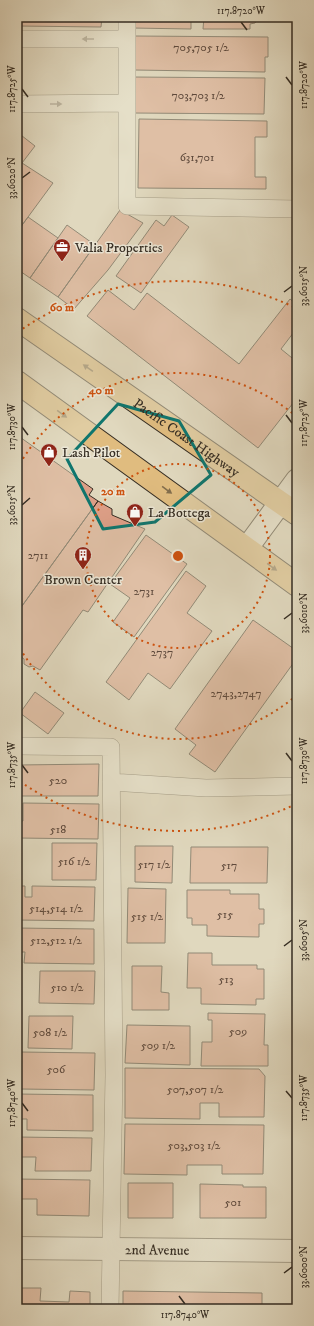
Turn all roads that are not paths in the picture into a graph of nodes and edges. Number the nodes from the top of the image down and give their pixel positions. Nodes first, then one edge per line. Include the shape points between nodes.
1 (127, 17) edge
2 (17, 39) edge
3 (127, 39) junction
4 (127, 103) junction
5 (17, 104) edge
6 (297, 209) edge
7 (17, 319) edge
8 (17, 382) edge
9 (297, 480) edge
10 (289, 508) edge
11 (247, 548) junction
12 (297, 585) edge
13 (17, 746) edge
14 (111, 782) junction
15 (297, 786) edge
16 (17, 1248) edge
17 (111, 1248) junction
18 (297, 1251) edge
19 (110, 1309) edge

1 - 3 lane
3 -> 2 lane
3 - 4 lane
5 -> 4 lane
4 - 6 lane via 127,206
10 -> 7 highway, Pacific Coast Highway
8 -> 11 highway
9 - 10 street
10 - 11 street
11 -> 12 highway
13 - 14 lane via 111,747
14 - 15 lane via 206,788
14 - 17 lane via 114,1075
16 - 17 street, 2nd Avenue
17 - 18 street, 2nd Avenue
17 - 19 lane

